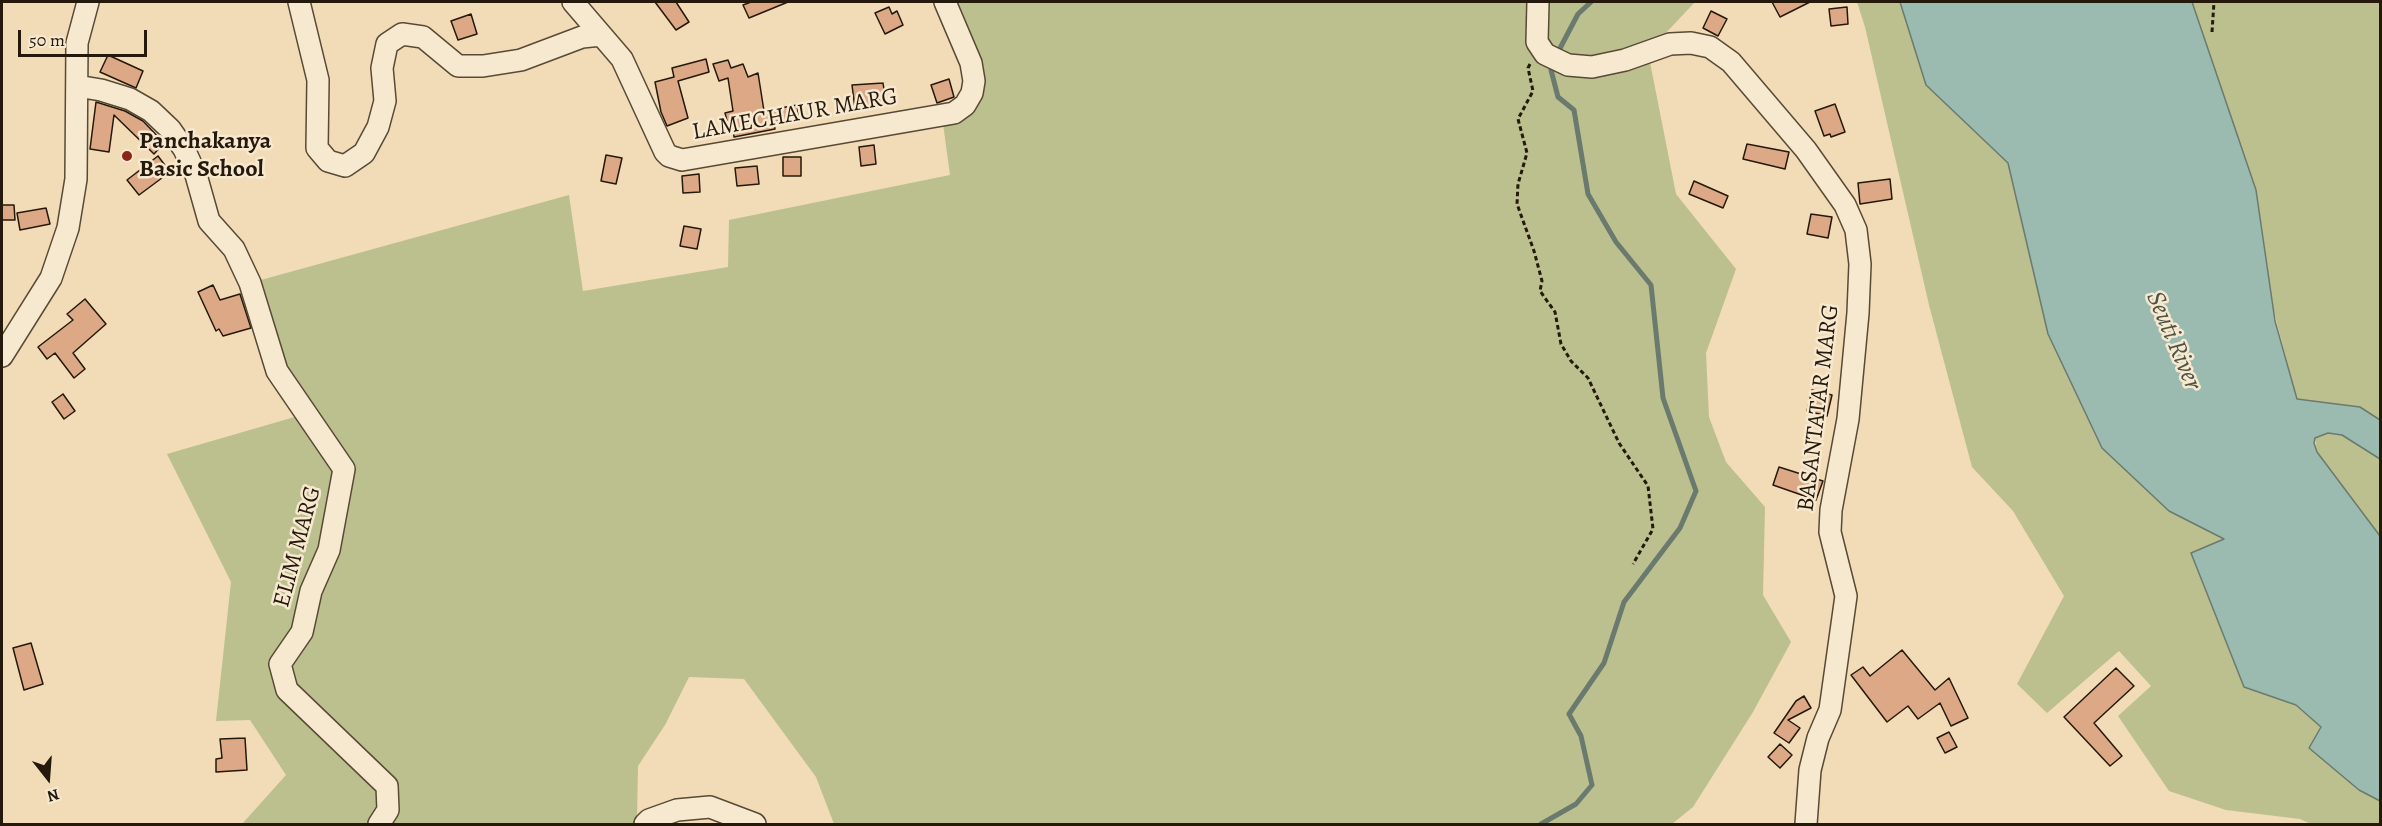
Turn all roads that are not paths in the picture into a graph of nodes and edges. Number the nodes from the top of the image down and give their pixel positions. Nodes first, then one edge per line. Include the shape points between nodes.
1 (88, 2) edge
2 (299, 2) edge
3 (573, 2) edge
4 (945, 2) edge
5 (1538, 2) edge
6 (601, 35) junction
7 (78, 86) junction
8 (2, 356) edge
9 (388, 820) edge
10 (645, 825) edge
11 (755, 825) edge
12 (1806, 825) edge

1 - 7 street via 77,43
2 - 6 street via 318,80 317,148 328,161 345,166 364,153 378,127 385,100 382,68 387,44 402,34 423,37 458,66 521,60 582,37
3 - 6 street, LAMECHAUR MARG
4 - 6 street, LAMECHAUR MARG via 971,63 974,81 965,105 954,113 682,160 665,152 622,59
5 - 12 street, BASANTATAR MARG via 1541,48 1568,65 1592,67 1670,44 1710,46 1731,62 1806,150 1845,205 1856,230 1860,264 1858,313 1848,419 1830,532 1846,596 1830,710 1810,770
7 - 8 street via 76,180 68,228 51,278
7 - 9 street, ELIM MARG via 130,99 151,111 179,142 196,175 209,220 234,249 250,283 277,371 344,469 329,550 311,591 302,632 280,664 287,690 387,786
10 - 11 street via 677,810 710,807

